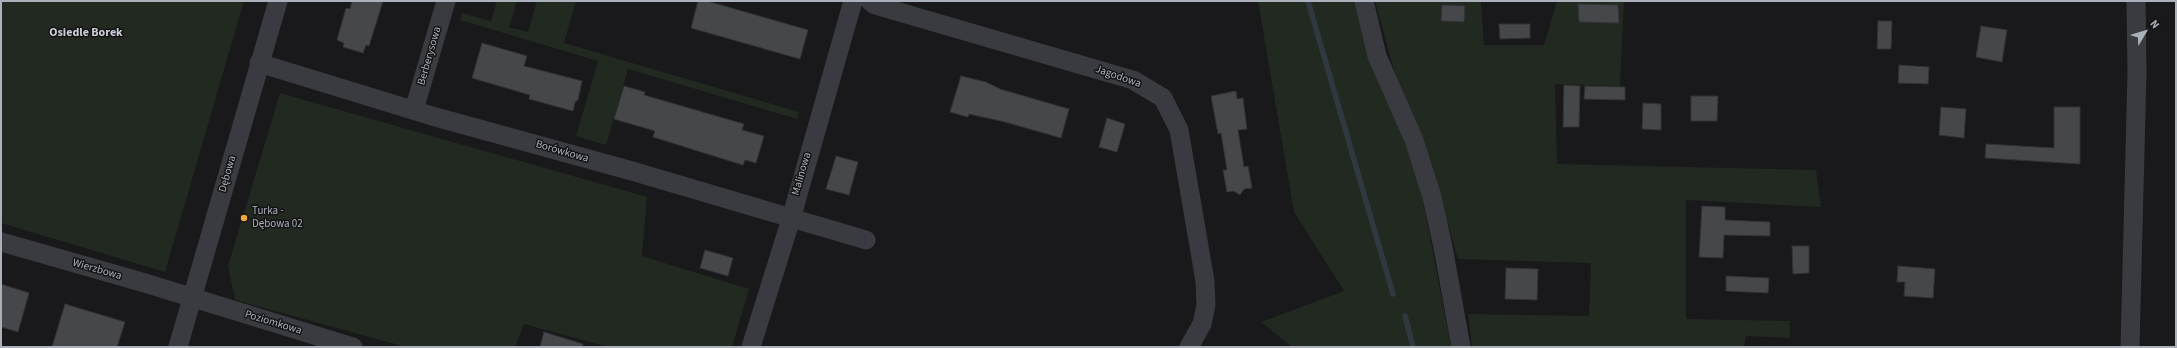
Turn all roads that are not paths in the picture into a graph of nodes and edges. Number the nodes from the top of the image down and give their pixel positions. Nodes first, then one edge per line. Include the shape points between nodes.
1 (278, 1) edge
2 (446, 1) edge
3 (853, 1) edge
4 (870, 1) edge
5 (1364, 1) edge
6 (2136, 1) edge
7 (259, 63) junction
8 (414, 110) junction
9 (791, 219) junction
10 (866, 240) dead end
11 (1, 242) edge
12 (192, 299) junction
13 (178, 347) edge
14 (353, 347) edge
15 (751, 347) edge
16 (1189, 347) edge
17 (1461, 347) edge
18 (2130, 347) edge

1 - 7 street, Dębowa
2 - 8 street, Berberysowa
3 - 9 street, Malinowa
4 - 16 street, Jagodowa via 875,5 1133,80 1163,98 1179,130 1205,281 1206,304 1203,318
5 - 17 street via 1378,56 1414,140 1432,197
6 - 18 street via 2137,72
7 - 8 street, Borówkowa
7 - 12 street, Dębowa
8 - 9 street, Borówkowa
9 - 10 street, Borówkowa
9 - 15 street, Malinowa
11 - 12 street, Wierzbowa
12 - 13 street, Dębowa
12 - 14 street, Poziomkowa

